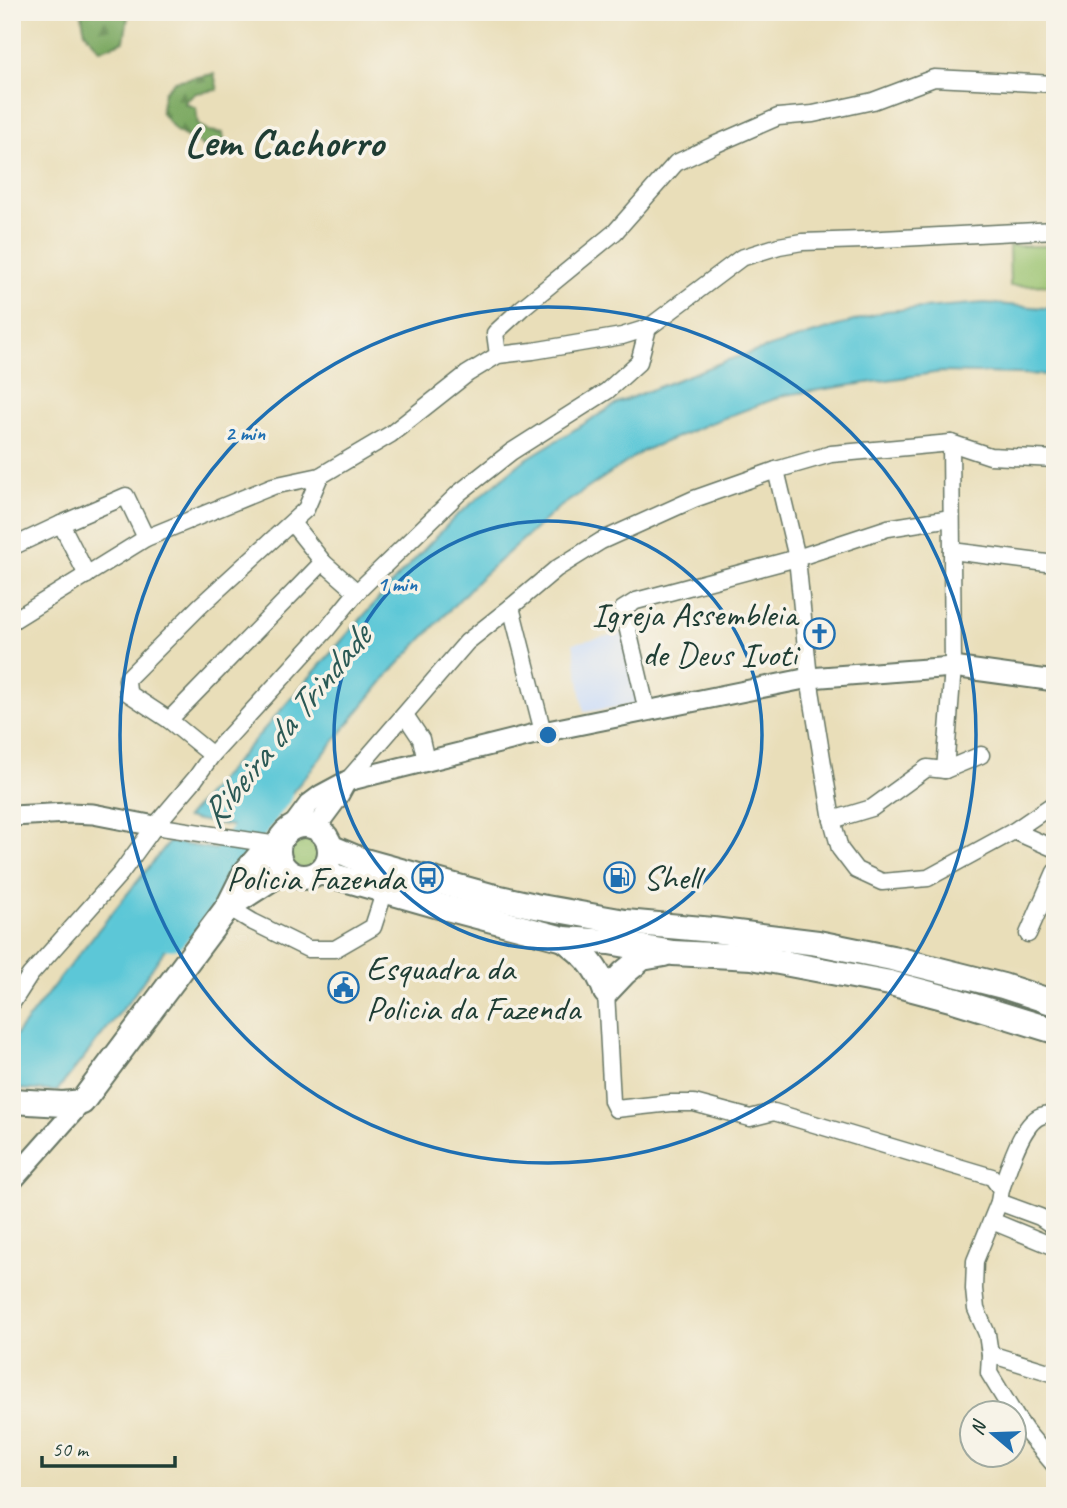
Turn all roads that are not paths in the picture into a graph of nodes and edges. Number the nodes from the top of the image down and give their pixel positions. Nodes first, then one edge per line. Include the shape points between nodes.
1 (1055, 84) edge
2 (1055, 230) edge
3 (648, 328) junction
4 (498, 355) junction
5 (951, 443) junction
6 (1055, 458) edge
7 (776, 470) junction
8 (320, 476) junction
9 (951, 518) junction
10 (292, 523) junction
11 (61, 524) junction
12 (146, 538) junction
13 (12, 547) edge
14 (951, 551) junction
15 (797, 558) junction
16 (323, 562) junction
17 (1055, 564) edge
18 (87, 575) junction
19 (357, 592) junction
20 (511, 607) junction
21 (12, 621) edge
22 (953, 667) junction
23 (809, 678) junction
24 (1055, 681) edge
25 (647, 711) junction
26 (405, 715) junction
27 (169, 720) junction
28 (543, 732) junction
29 (212, 755) junction
30 (981, 755) dead end
31 (426, 761) junction
32 (945, 770) junction
33 (346, 781) junction
34 (1055, 803) edge
35 (12, 816) edge
36 (832, 820) junction
37 (155, 826) junction
38 (1014, 831) junction
39 (284, 843) junction
40 (330, 847) junction
41 (1055, 849) edge
42 (320, 872) junction
43 (1055, 872) edge
44 (385, 890) junction
45 (228, 907) junction
46 (1028, 934) dead end
47 (564, 939) junction
48 (673, 953) junction
49 (12, 974) edge
50 (30, 975) junction
51 (606, 992) junction
52 (12, 1003) edge
53 (1055, 1003) edge
54 (1055, 1031) edge
55 (12, 1101) edge
56 (72, 1103) junction
57 (1055, 1115) edge
58 (12, 1181) edge
59 (1000, 1196) junction
60 (992, 1221) junction
61 (1055, 1227) edge
62 (1055, 1247) edge
63 (990, 1354) junction
64 (1055, 1374) edge
65 (1005, 1400) edge
66 (1028, 1434) edge
67 (1054, 1464) edge

1 - 4 street via 934,78 873,101 778,117 676,163 615,232 495,333
2 - 3 street via 779,246 741,258
3 - 4 street
3 - 19 street via 639,362 607,391 511,452 459,493
4 - 8 street via 391,434
5 - 6 street via 990,456
5 - 7 street via 831,454
5 - 9 street
7 - 15 street
7 - 20 street via 694,499 601,541 556,569
8 - 10 street via 306,509
8 - 12 street via 273,486
9 - 14 street
9 - 15 street via 888,528
10 - 16 street
10 - 27 street via 127,678 128,693
11 - 12 street via 127,496
11 - 13 street
11 - 18 street
12 - 18 street
14 - 17 street
14 - 22 street
15 - 23 street
15 - 25 street via 636,601 623,609
16 - 19 street
16 - 27 street
18 - 21 street
19 - 29 street
20 - 26 street via 467,642
20 - 28 street
22 - 23 street
22 - 24 street
22 - 32 street
23 - 25 street
23 - 36 street
25 - 28 street
26 - 31 street via 421,739
26 - 33 street
27 - 29 street
28 - 31 street
29 - 37 street
30 - 32 street
31 - 33 street
32 - 36 street via 927,768 872,808
33 - 39 street via 336,800
34 - 38 street
35 - 37 street via 93,814
36 - 38 street via 840,849 856,870 882,882 928,878
37 - 39 street
37 - 50 street via 120,874
38 - 41 street
39 - 40 main road via 328,839
39 - 42 main road via 291,874 306,877
39 - 45 main road via 263,852 245,873
40 - 42 main road via 327,865
40 - 53 main road via 361,860 535,906 625,922 818,943 1003,986
42 - 44 main road
43 - 46 street
44 - 45 street via 373,927 335,949 308,949
44 - 47 main road
45 - 56 main road
47 - 48 main road
47 - 51 main road via 592,963
48 - 51 main road via 642,958
48 - 54 main road via 752,957 890,983
49 - 50 street
50 - 52 street
51 - 59 street via 616,1110 694,1103 750,1118 775,1112 992,1177
55 - 56 main road
56 - 58 street
57 - 59 street via 1042,1115 1031,1122 1018,1143
59 - 60 street
59 - 61 street
60 - 62 street
60 - 63 street via 975,1261 974,1289
63 - 64 street
63 - 65 street via 989,1373
66 - 67 street

